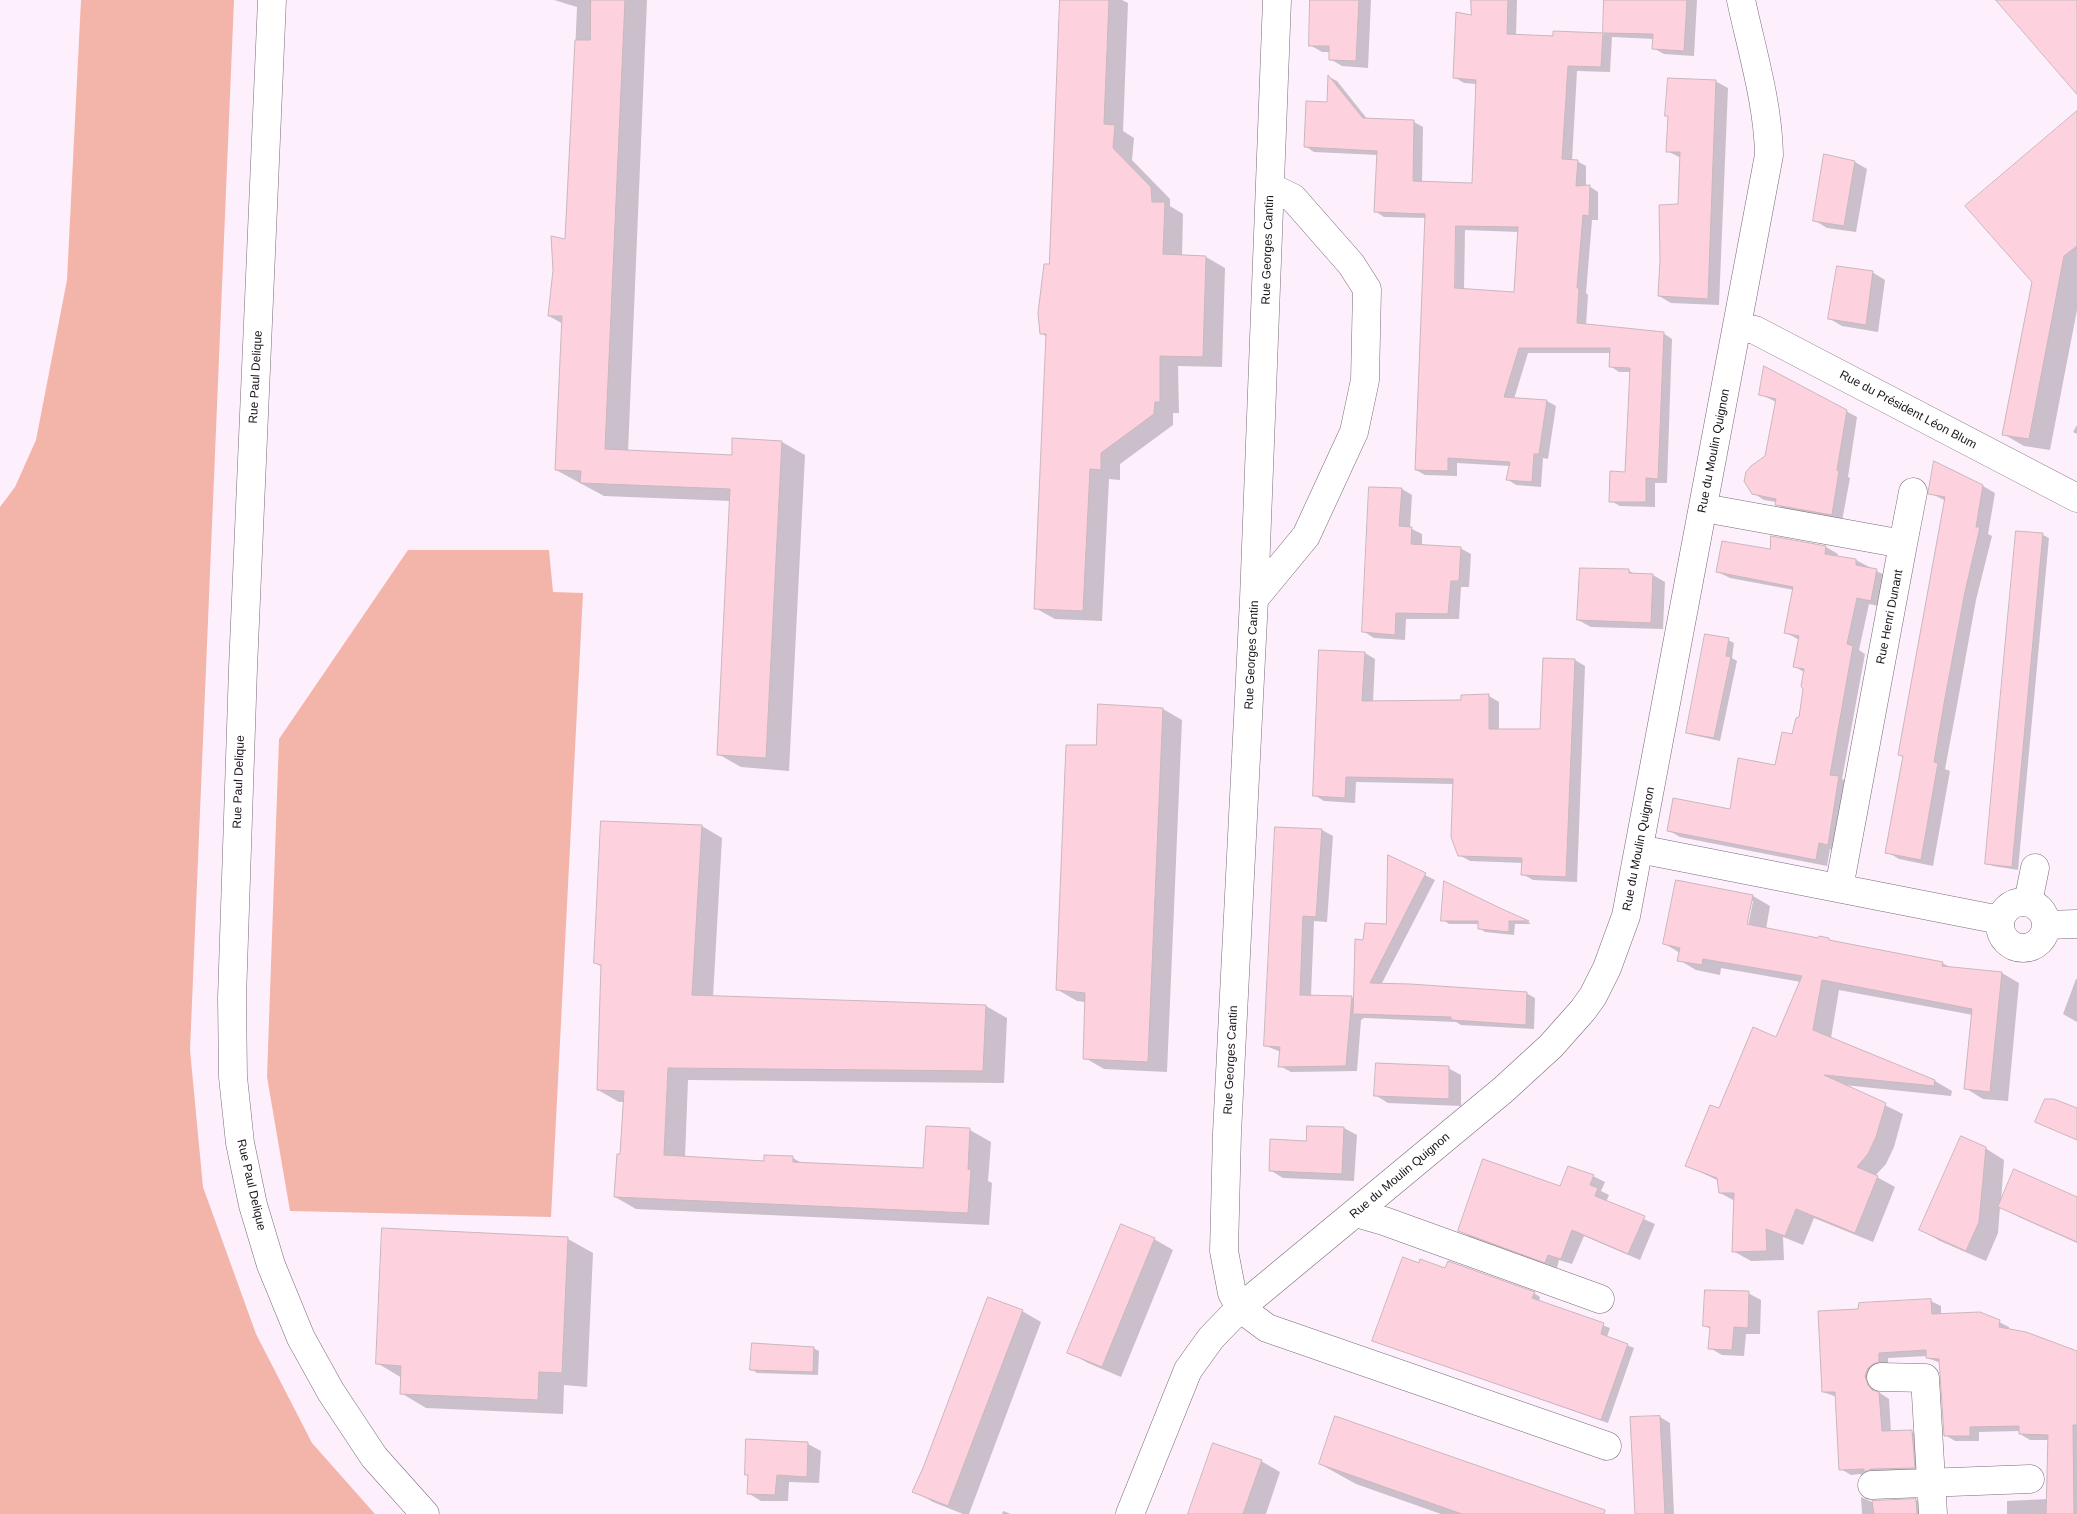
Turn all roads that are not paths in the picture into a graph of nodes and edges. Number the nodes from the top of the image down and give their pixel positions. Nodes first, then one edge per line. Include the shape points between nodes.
1 (272, 0) edge
2 (1277, 0) edge
3 (1741, 0) edge
4 (1270, 187) junction
5 (1737, 327) junction
6 (1913, 492) dead end
7 (2077, 498) edge
8 (1704, 508) junction
9 (1903, 544) junction
10 (1254, 600) junction
11 (1640, 849) junction
12 (2035, 868) dead end
13 (1839, 888) junction
14 (2028, 902) junction
15 (2000, 920) junction
16 (2077, 924) edge
17 (2046, 925) junction
18 (1356, 1213) junction
19 (1600, 1299) dead end
20 (1240, 1308) junction
21 (1881, 1377) dead end
22 (1607, 1446) dead end
23 (2030, 1479) dead end
24 (1932, 1483) junction
25 (1872, 1485) dead end
26 (425, 1514) edge
27 (1130, 1514) edge
28 (1933, 1514) edge

1 - 26 street, Rue Paul Delique via 242,677 232,998 234,1086 240,1143 253,1206 271,1265 302,1338 331,1392 374,1458
2 - 4 street, Rue Georges Cantin
3 - 5 street, Rue du Moulin Quignon via 1764,104 1769,155
4 - 10 street, Rue Georges Cantin
4 - 10 street via 1293,198 1351,264 1368,290 1365,380 1354,432 1306,536
5 - 7 street, Rue du Président Léon Blum via 1755,330
5 - 8 street, Rue du Moulin Quignon
6 - 9 street, Rue Henri Dunant
8 - 9 street
8 - 11 street, Rue du Moulin Quignon
9 - 13 street, Rue Henri Dunant
10 - 20 street, Rue Georges Cantin via 1224,1251 1232,1293
11 - 13 street
11 - 18 street, Rue du Moulin Quignon via 1626,916 1607,968 1583,1010 1551,1046 1503,1090
12 - 14 street
13 - 15 street
14 - 15 street via 2015,902 2005,909
14 - 17 street via 2041,910
15 - 17 street via 2002,936 2014,947 2030,948 2044,934
16 - 17 street
18 - 19 street
18 - 20 street, Rue du Moulin Quignon
20 - 22 street via 1267,1328
20 - 27 street, Rue du Moulin Quignon via 1211,1338 1188,1370
21 - 24 street via 1925,1378
23 - 24 street
24 - 25 street
24 - 28 street

